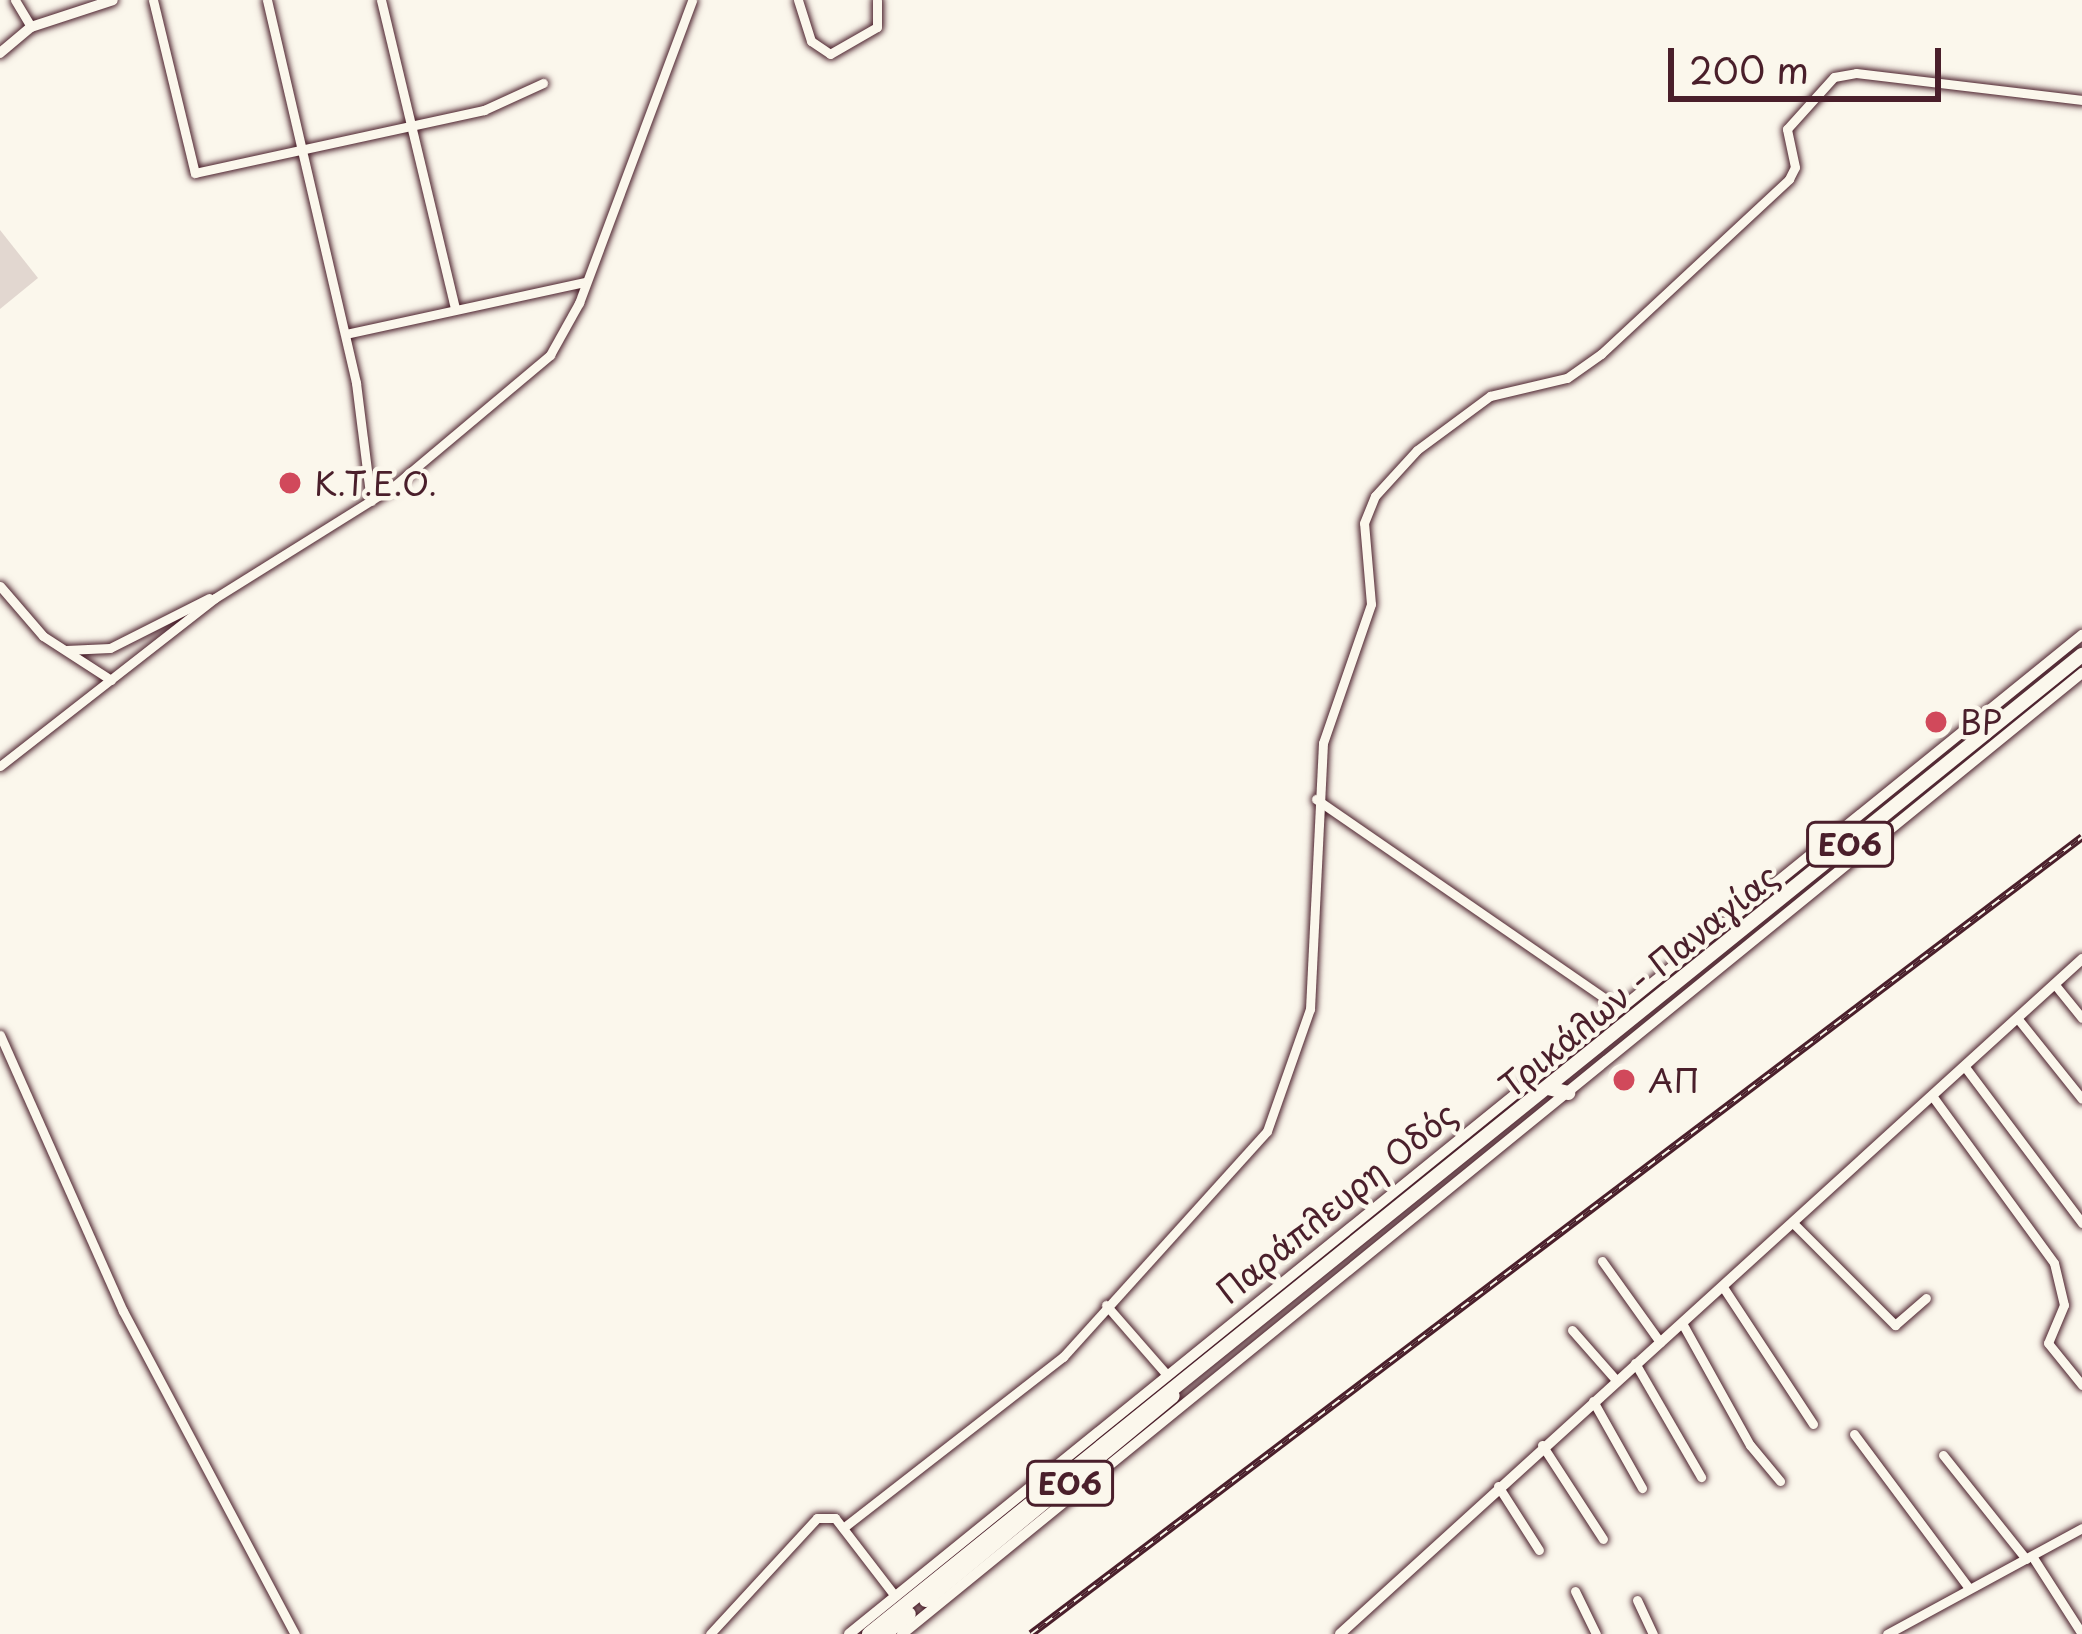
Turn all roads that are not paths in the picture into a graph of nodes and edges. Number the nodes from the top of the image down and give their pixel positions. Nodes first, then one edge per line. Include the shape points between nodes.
1 (15, 0) edge
2 (152, 0) edge
3 (267, 0) edge
4 (692, 0) edge
5 (799, 0) edge
6 (877, 0) edge
7 (105, 1) edge
8 (382, 1) edge
9 (32, 27) junction
10 (0, 53) edge
11 (543, 82) dead end
12 (2082, 100) edge
13 (413, 128) junction
14 (302, 152) junction
15 (586, 282) junction
16 (455, 309) junction
17 (346, 334) junction
18 (369, 459) junction
19 (394, 486) junction
20 (371, 501) junction
21 (0, 586) edge
22 (214, 598) junction
23 (2082, 634) edge
24 (66, 650) junction
25 (2082, 655) edge
26 (2082, 674) edge
27 (111, 680) junction
28 (1979, 720) junction
29 (1999, 722) junction
30 (0, 766) edge
31 (1918, 769) junction
32 (1920, 787) junction
33 (1316, 799) junction
34 (2082, 959) edge
35 (2056, 986) junction
36 (1625, 1016) junction
37 (2082, 1018) edge
38 (2018, 1019) junction
39 (0, 1035) edge
40 (1631, 1042) junction
41 (1965, 1067) junction
42 (1548, 1088) junction
43 (1568, 1093) junction
44 (1934, 1096) junction
45 (2082, 1100) edge
46 (1792, 1222) junction
47 (2082, 1223) edge
48 (1601, 1261) dead end
49 (1723, 1287) junction
50 (1927, 1298) dead end
51 (1106, 1305) junction
52 (1682, 1323) junction
53 (1572, 1330) dead end
54 (1660, 1342) junction
55 (1635, 1363) junction
56 (1167, 1375) junction
57 (1616, 1380) junction
58 (2082, 1385) edge
59 (1593, 1401) junction
60 (1813, 1424) dead end
61 (1854, 1434) dead end
62 (1542, 1445) junction
63 (1942, 1455) dead end
64 (1701, 1477) dead end
65 (1780, 1481) dead end
66 (1498, 1486) junction
67 (1642, 1488) dead end
68 (843, 1528) junction
69 (2082, 1528) edge
70 (1604, 1539) dead end
71 (1539, 1550) dead end
72 (2029, 1558) junction
73 (1968, 1588) junction
74 (1575, 1592) dead end
75 (1637, 1600) dead end
76 (905, 1610) junction
77 (295, 1634) edge
78 (710, 1634) edge
79 (849, 1634) edge
80 (869, 1634) edge
81 (885, 1634) edge
82 (902, 1634) edge
83 (923, 1634) edge
84 (1340, 1634) edge
85 (1596, 1634) edge
86 (1653, 1634) edge
87 (1887, 1634) edge
88 (2082, 1634) edge

1 - 9 street
2 - 14 street via 190,169 200,175
3 - 14 street
4 - 15 street
5 - 6 street via 811,40 830,54 878,26
7 - 9 street
8 - 13 street
9 - 10 street
11 - 13 street via 495,107
12 - 33 street via 1856,73 1834,77 1787,129 1795,167 1789,178 1601,354 1567,377 1495,393 1417,450 1365,513 1372,604 1328,716
13 - 14 street
13 - 16 street
14 - 17 street
15 - 16 street
15 - 19 street via 550,355
16 - 17 street
17 - 18 street
18 - 19 street
18 - 20 street
19 - 20 street
20 - 22 street
21 - 24 street
22 - 24 street via 110,648
22 - 27 street
23 - 28 street, Παράπλευρη Οδός
24 - 27 street
25 - 29 main road, Τρικάλων - Παναγίας / ΕΟ6
26 - 40 street, Παράπλευρη Οδός
27 - 30 street
28 - 29 main road
28 - 31 street, Παράπλευρη Οδός
29 - 32 main road, Τρικάλων - Παναγίας / ΕΟ6
31 - 32 main road
31 - 36 street, Παράπλευρη Οδός
32 - 36 main road, Τρικάλων - Παναγίας / ΕΟ6
33 - 36 street
33 - 51 street via 1321,879 1310,1009 1291,1078 1256,1149
34 - 35 street
35 - 37 street
35 - 38 street
36 - 40 main road
36 - 42 main road, Τρικάλων - Παναγίας / ΕΟ6
36 - 56 street, Παράπλευρη Οδός
38 - 41 street
38 - 45 street
39 - 77 street via 123,1311
40 - 43 street, Παράπλευρη Οδός
41 - 44 street
41 - 47 street
42 - 43 main road
42 - 76 main road, Τρικάλων - Παναγίας / ΕΟ6
43 - 76 street, Παράπλευρη Οδός
44 - 46 street
44 - 58 street via 2054,1262 2064,1305 2048,1343
46 - 49 street
46 - 50 street via 1895,1325
48 - 54 street
49 - 52 street
49 - 60 street
51 - 56 street
51 - 68 street via 1030,1385
52 - 54 street
52 - 65 street
53 - 57 street
54 - 55 street
55 - 57 street
55 - 64 street
56 - 76 street, Παράπλευρη Οδός
57 - 59 street
59 - 62 street
59 - 67 street
61 - 73 street
62 - 66 street
62 - 70 street
63 - 72 street
66 - 71 street
66 - 84 street
68 - 76 street
68 - 78 street via 828,1516 807,1525
69 - 72 street
72 - 73 street
72 - 88 street
73 - 87 street
74 - 85 street
75 - 86 street
76 - 79 street, Παράπλευρη Οδός
76 - 80 main road, Τρικάλων - Παναγίας / ΕΟ6
76 - 81 main road, Τρικάλων - Παναγίας / ΕΟ6
76 - 82 street, Παράπλευρη Οδός
76 - 83 street

